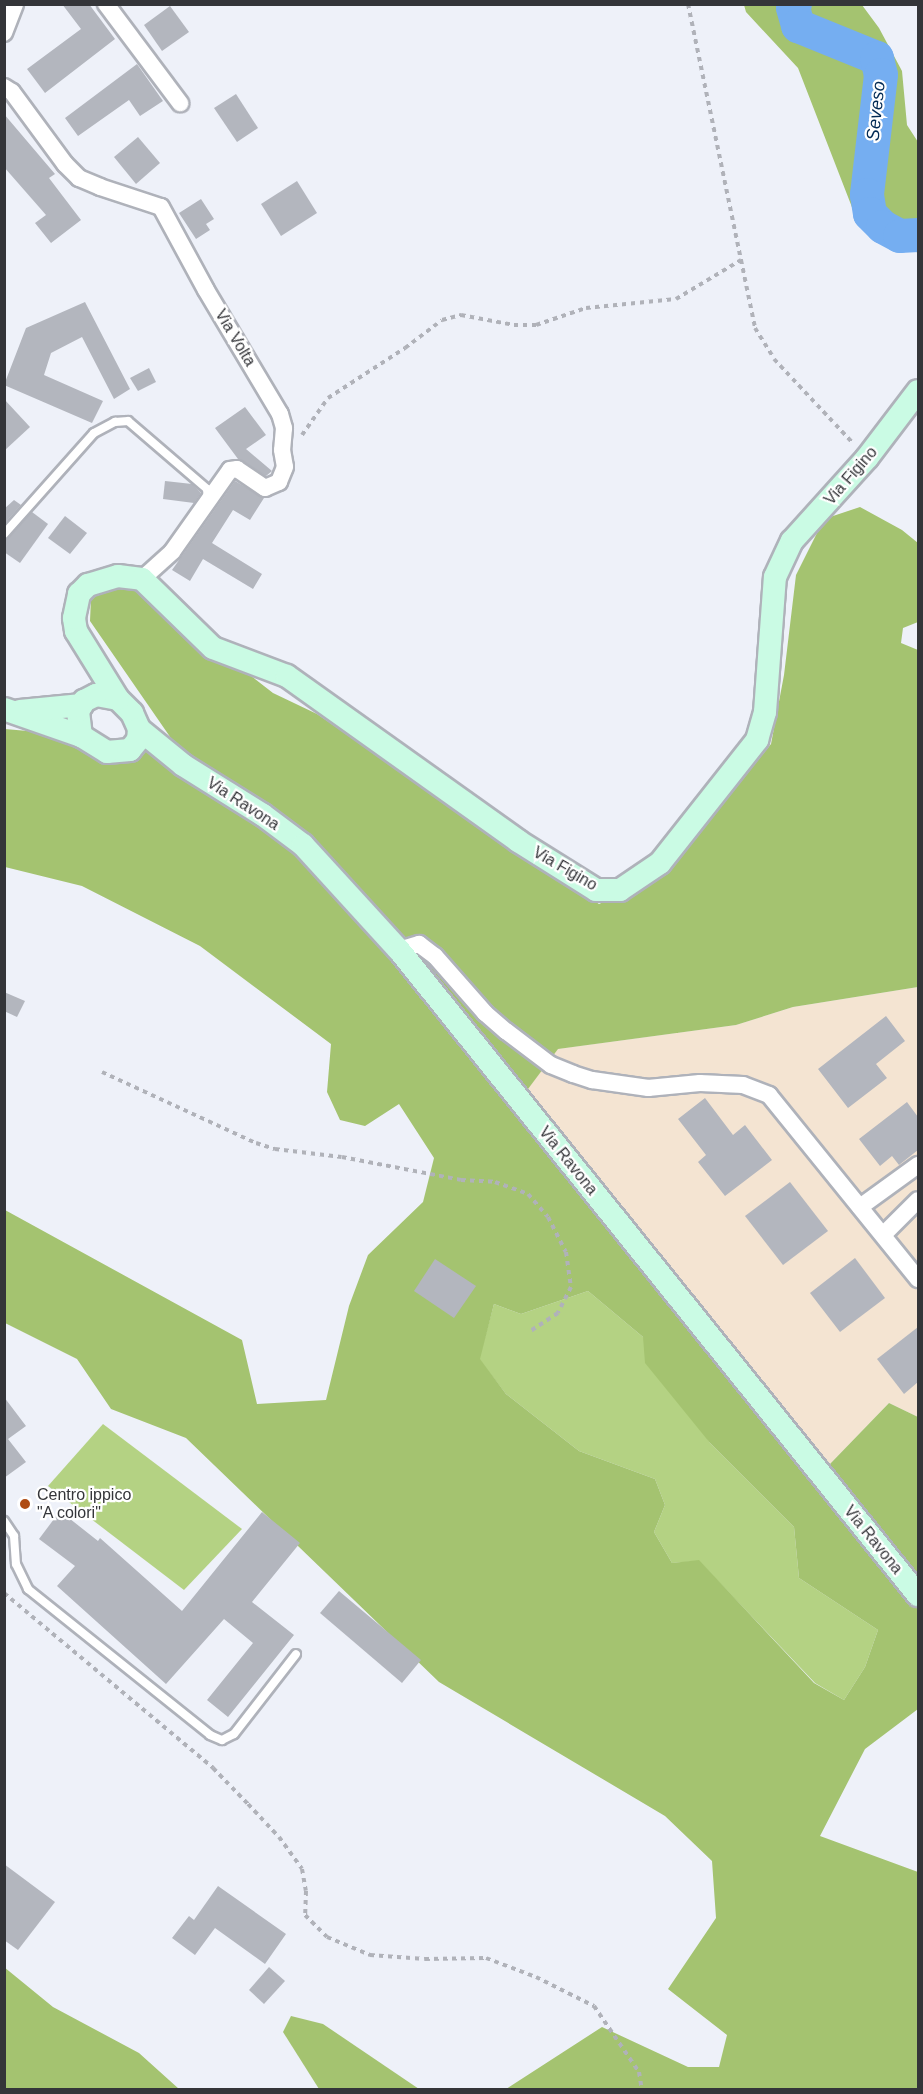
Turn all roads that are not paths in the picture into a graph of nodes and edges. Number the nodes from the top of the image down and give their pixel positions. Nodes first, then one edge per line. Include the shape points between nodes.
1 (15, 4) edge
2 (106, 4) edge
3 (4, 33) edge
4 (4, 87) edge
5 (180, 103) dead end
6 (918, 391) edge
7 (207, 506) junction
8 (4, 534) edge
9 (142, 579) junction
10 (98, 669) junction
11 (118, 699) junction
12 (85, 701) junction
13 (9, 711) edge
14 (139, 729) junction
15 (81, 736) junction
16 (130, 750) junction
17 (183, 765) junction
18 (399, 950) junction
19 (918, 1165) edge
20 (918, 1200) edge
21 (860, 1207) junction
22 (883, 1235) junction
23 (918, 1279) edge
24 (4, 1521) edge
25 (918, 1595) edge
26 (296, 1654) dead end

1 - 3 street
2 - 5 street
4 - 7 street, Via Volta via 79,178 161,207 280,414 285,467 279,482 265,488 237,469 230,470
6 - 9 street, Via Figino via 867,458 792,541 775,577 765,712 757,740 660,863 620,890 596,890 518,841 287,676 213,648
7 - 8 lane via 207,489 128,421 115,422 94,433
7 - 9 street, Via Volta via 172,552
9 - 10 street via 100,579 79,594 74,618 76,632
10 - 11 street
10 - 12 street
11 - 12 street via 96,695
11 - 14 street via 132,713
12 - 13 street
12 - 15 street via 78,718
13 - 15 street
14 - 16 street via 138,740
14 - 17 street, Via Ravona
15 - 16 street via 107,752
16 - 17 street, Via Ravona
17 - 18 street, Via Ravona via 303,845
18 - 21 street via 419,944 506,1031 551,1065 573,1074 648,1088 700,1083 743,1085 769,1095
18 - 25 street, Via Ravona
19 - 21 street
20 - 22 street
21 - 22 street
22 - 23 street
24 - 26 lane via 14,1536 16,1564 28,1589 210,1735 222,1740 234,1734

